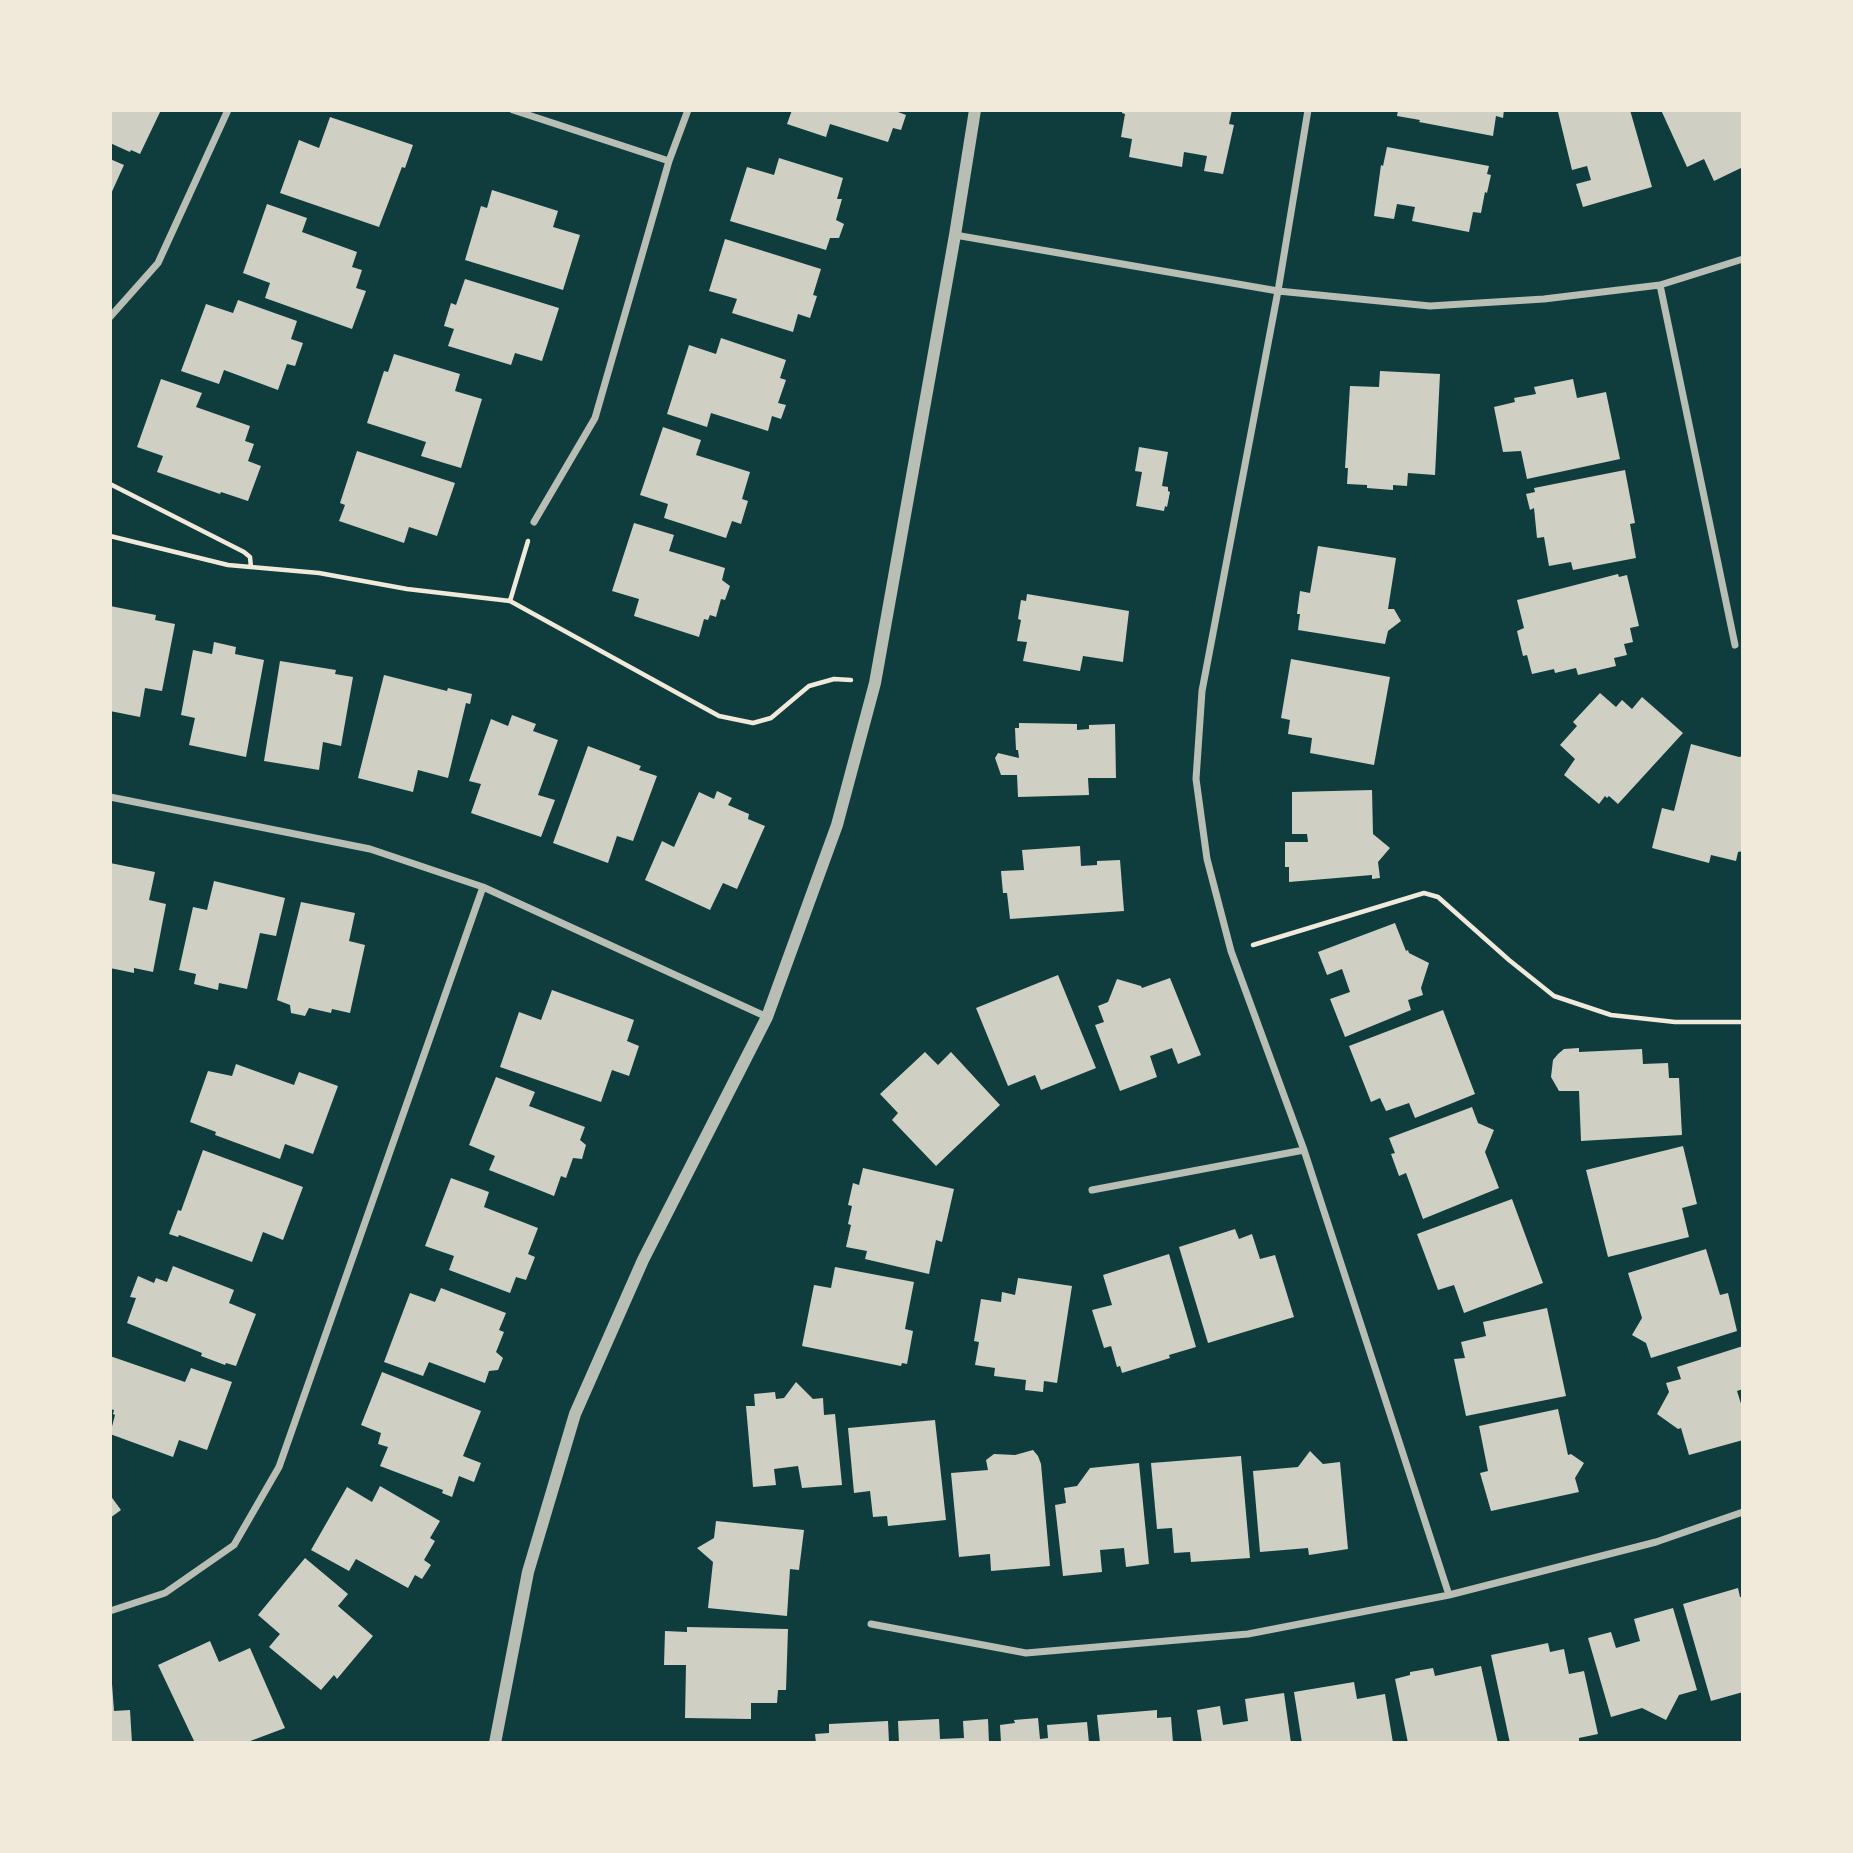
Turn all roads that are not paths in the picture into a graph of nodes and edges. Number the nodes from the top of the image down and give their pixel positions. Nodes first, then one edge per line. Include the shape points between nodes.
1 (228, 110) edge
2 (513, 110) edge
3 (688, 110) edge
4 (975, 110) edge
5 (1308, 110) edge
6 (669, 161) junction
7 (955, 235) junction
8 (1743, 259) edge
9 (1660, 285) junction
10 (1278, 291) junction
11 (110, 317) edge
12 (534, 522) road end
13 (1735, 645) dead end
14 (110, 797) edge
15 (483, 887) junction
16 (767, 1017) junction
17 (1304, 1150) junction
18 (1092, 1190) dead end
19 (1743, 1512) edge
20 (1449, 1595) junction
21 (110, 1611) edge
22 (871, 1624) dead end
23 (495, 1743) edge

1 - 11 street via 158,263
2 - 6 street
3 - 6 street
4 - 7 street
5 - 10 street
6 - 12 street via 595,418
7 - 10 street
7 - 16 street via 875,683 837,825
8 - 9 street
9 - 10 street via 1430,306
9 - 13 street
10 - 17 street via 1202,691 1196,779 1207,859 1231,951
14 - 15 street via 370,849
15 - 16 street
15 - 21 street via 279,1467 234,1545 165,1593
16 - 23 street via 643,1260 575,1414 528,1572
17 - 18 street
17 - 20 street
19 - 20 street via 1656,1542
20 - 22 street via 1248,1634 1026,1653

